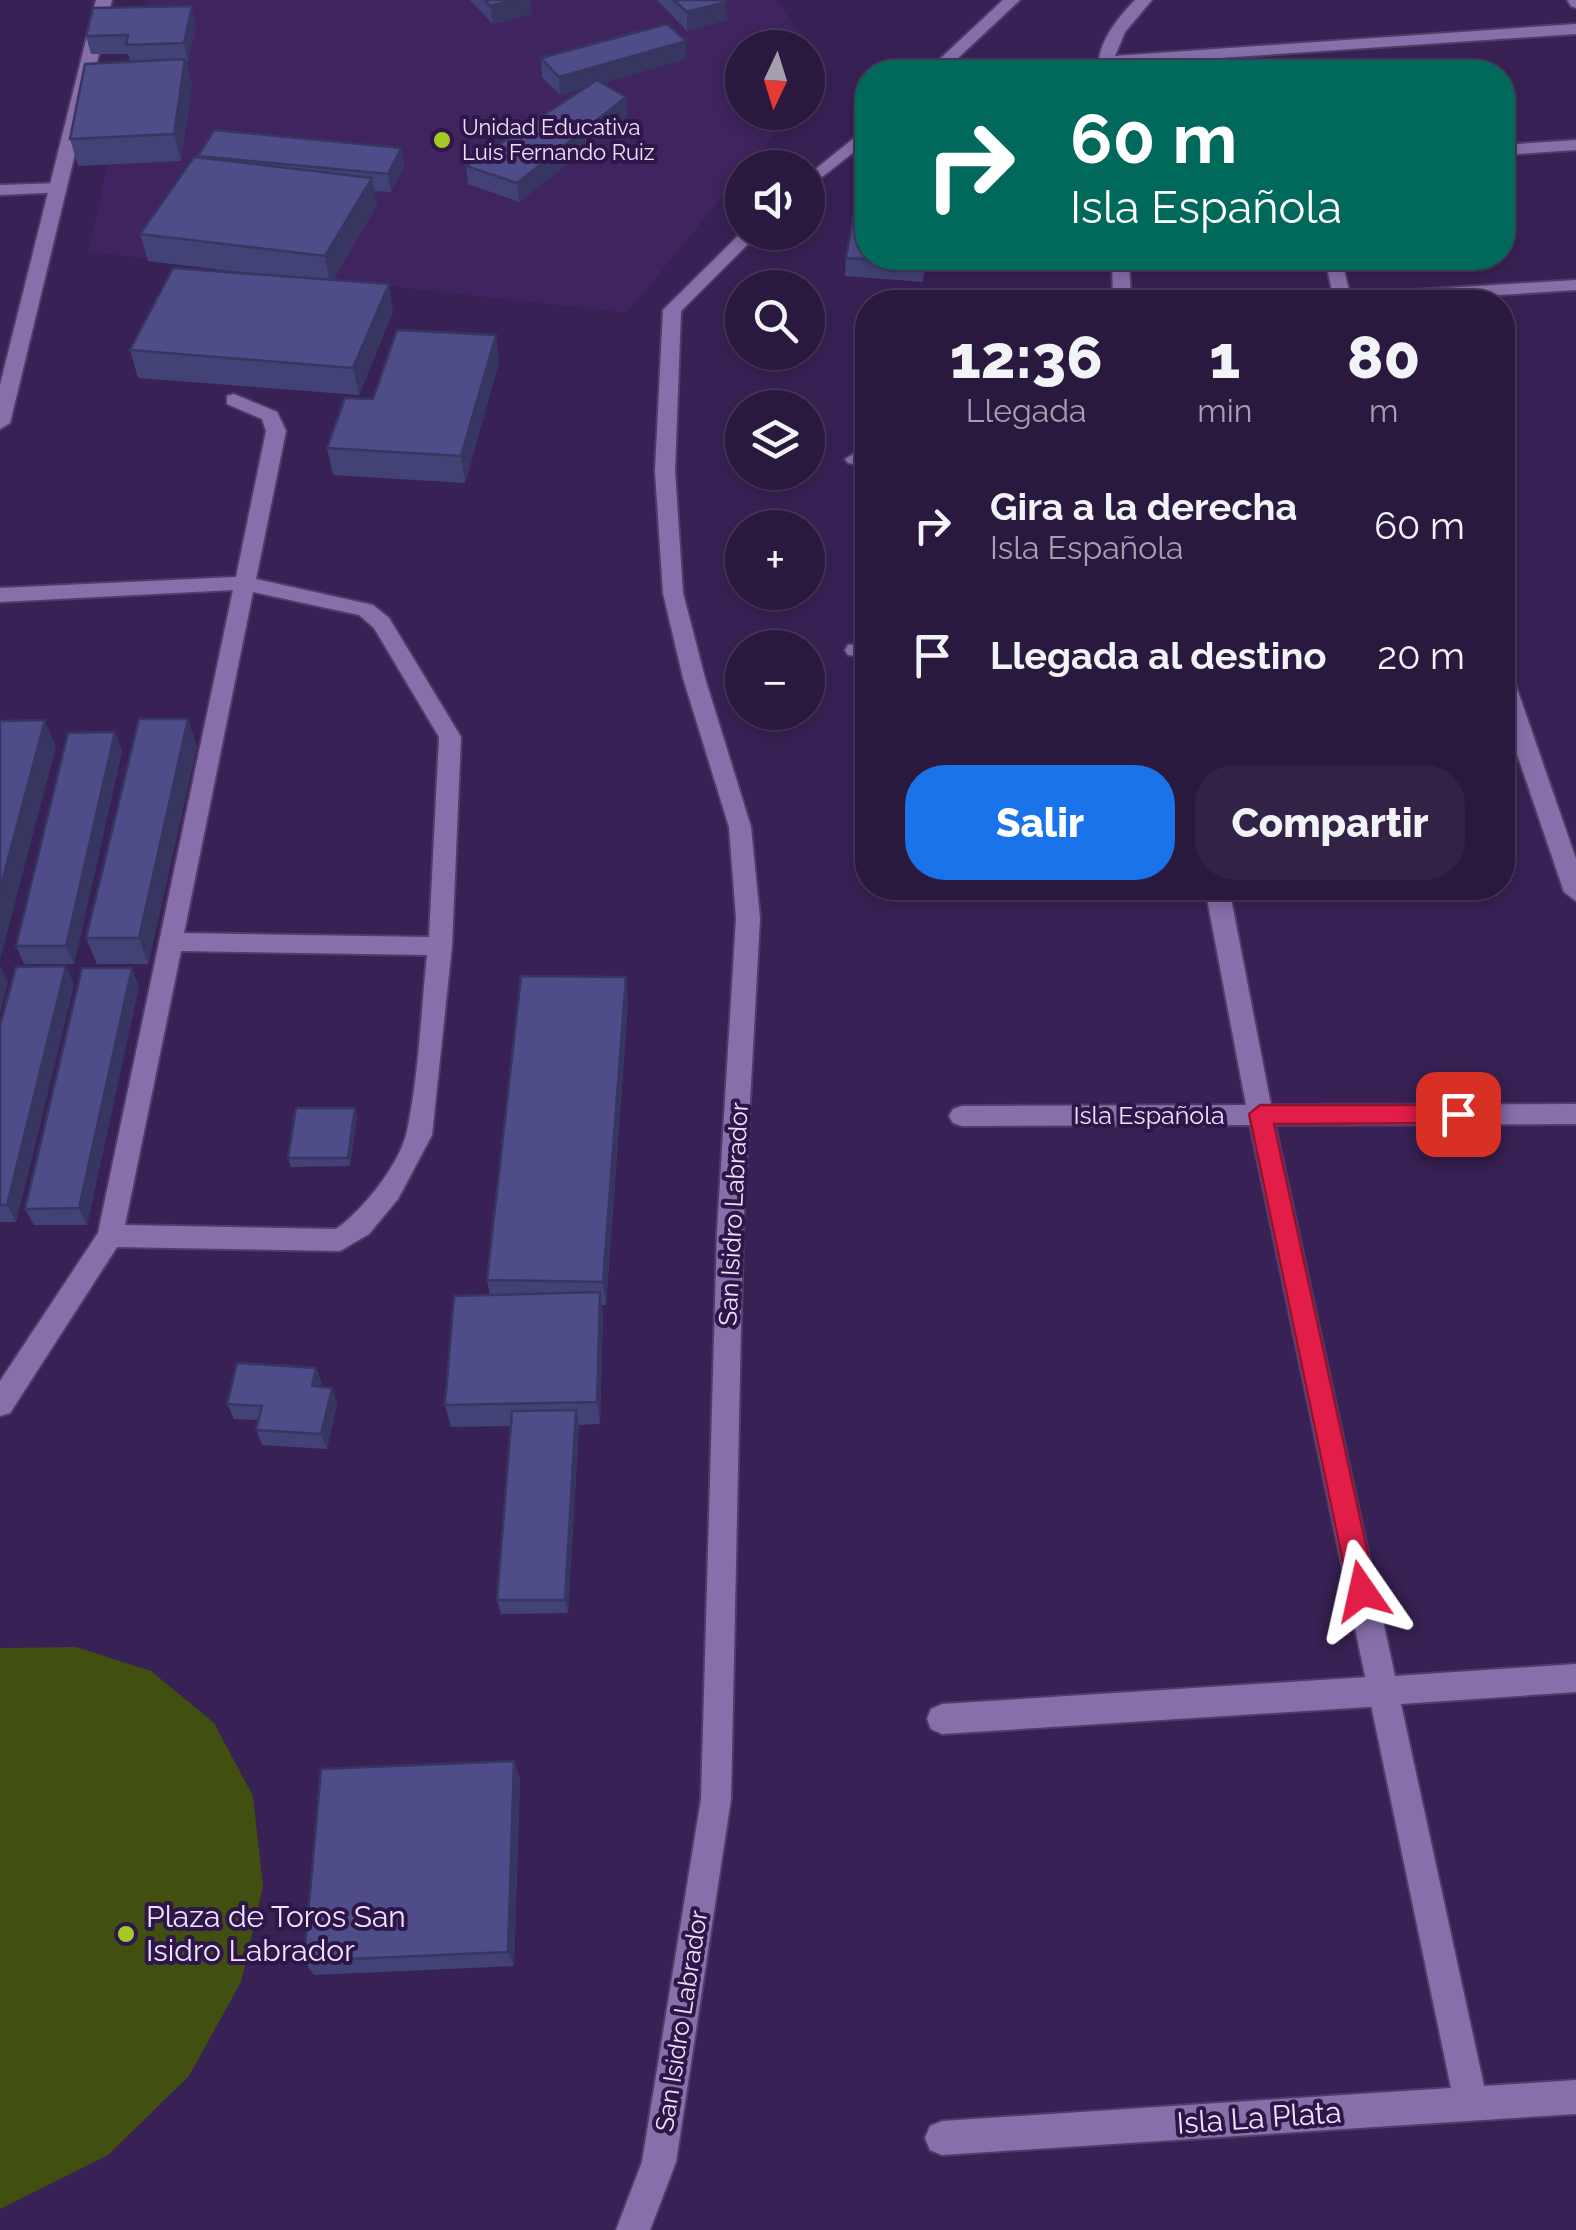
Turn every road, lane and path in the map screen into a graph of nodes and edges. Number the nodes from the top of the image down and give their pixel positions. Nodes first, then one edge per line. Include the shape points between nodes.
1 (104, 0) edge
2 (1012, 0) edge
3 (1144, 0) edge
4 (1576, 29) edge
5 (947, 60) edge
6 (1108, 60) edge
7 (1192, 60) edge
8 (855, 143) edge
9 (1576, 145) edge
10 (1515, 149) edge
11 (825, 169) edge
12 (60, 188) junction
13 (0, 190) edge
14 (734, 250) edge
15 (1576, 285) edge
16 (1513, 290) edge
17 (5, 388) edge
18 (234, 400) dead end
19 (0, 423) edge
20 (243, 583) junction
21 (0, 595) edge
22 (1515, 715) edge
23 (1576, 892) edge
24 (1219, 900) edge
25 (170, 942) junction
26 (440, 946) junction
27 (1260, 1114) junction
28 (1576, 1114) edge
29 (962, 1116) dead end
30 (110, 1236) junction
31 (0, 1404) edge
32 (1576, 1678) edge
33 (1383, 1691) junction
34 (942, 1719) dead end
35 (1576, 2097) edge
36 (1471, 2104) junction
37 (942, 2138) dead end
38 (634, 2230) edge

1 - 12 street
2 - 5 street
3 - 6 street via 1123,20
4 - 7 street
8 - 11 street
9 - 10 street
12 - 13 street
12 - 17 street
14 - 38 street, San Isidro Labrador via 672,310 665,471 673,593 740,827 748,918 730,1232 716,1799 658,2162
15 - 16 street
17 - 19 street
18 - 20 street via 270,416 276,431
20 - 21 street
20 - 25 street
20 - 26 street via 366,610 382,623 450,737
22 - 23 street
24 - 27 street
25 - 26 street
25 - 30 street
26 - 30 street via 419,1136 360,1226 340,1240
27 - 28 street, Isla Española
27 - 29 street, Isla Española
27 - 33 street
30 - 31 street
32 - 33 street
33 - 34 street
33 - 36 street
35 - 36 street, Isla La Plata
36 - 37 street, Isla La Plata

